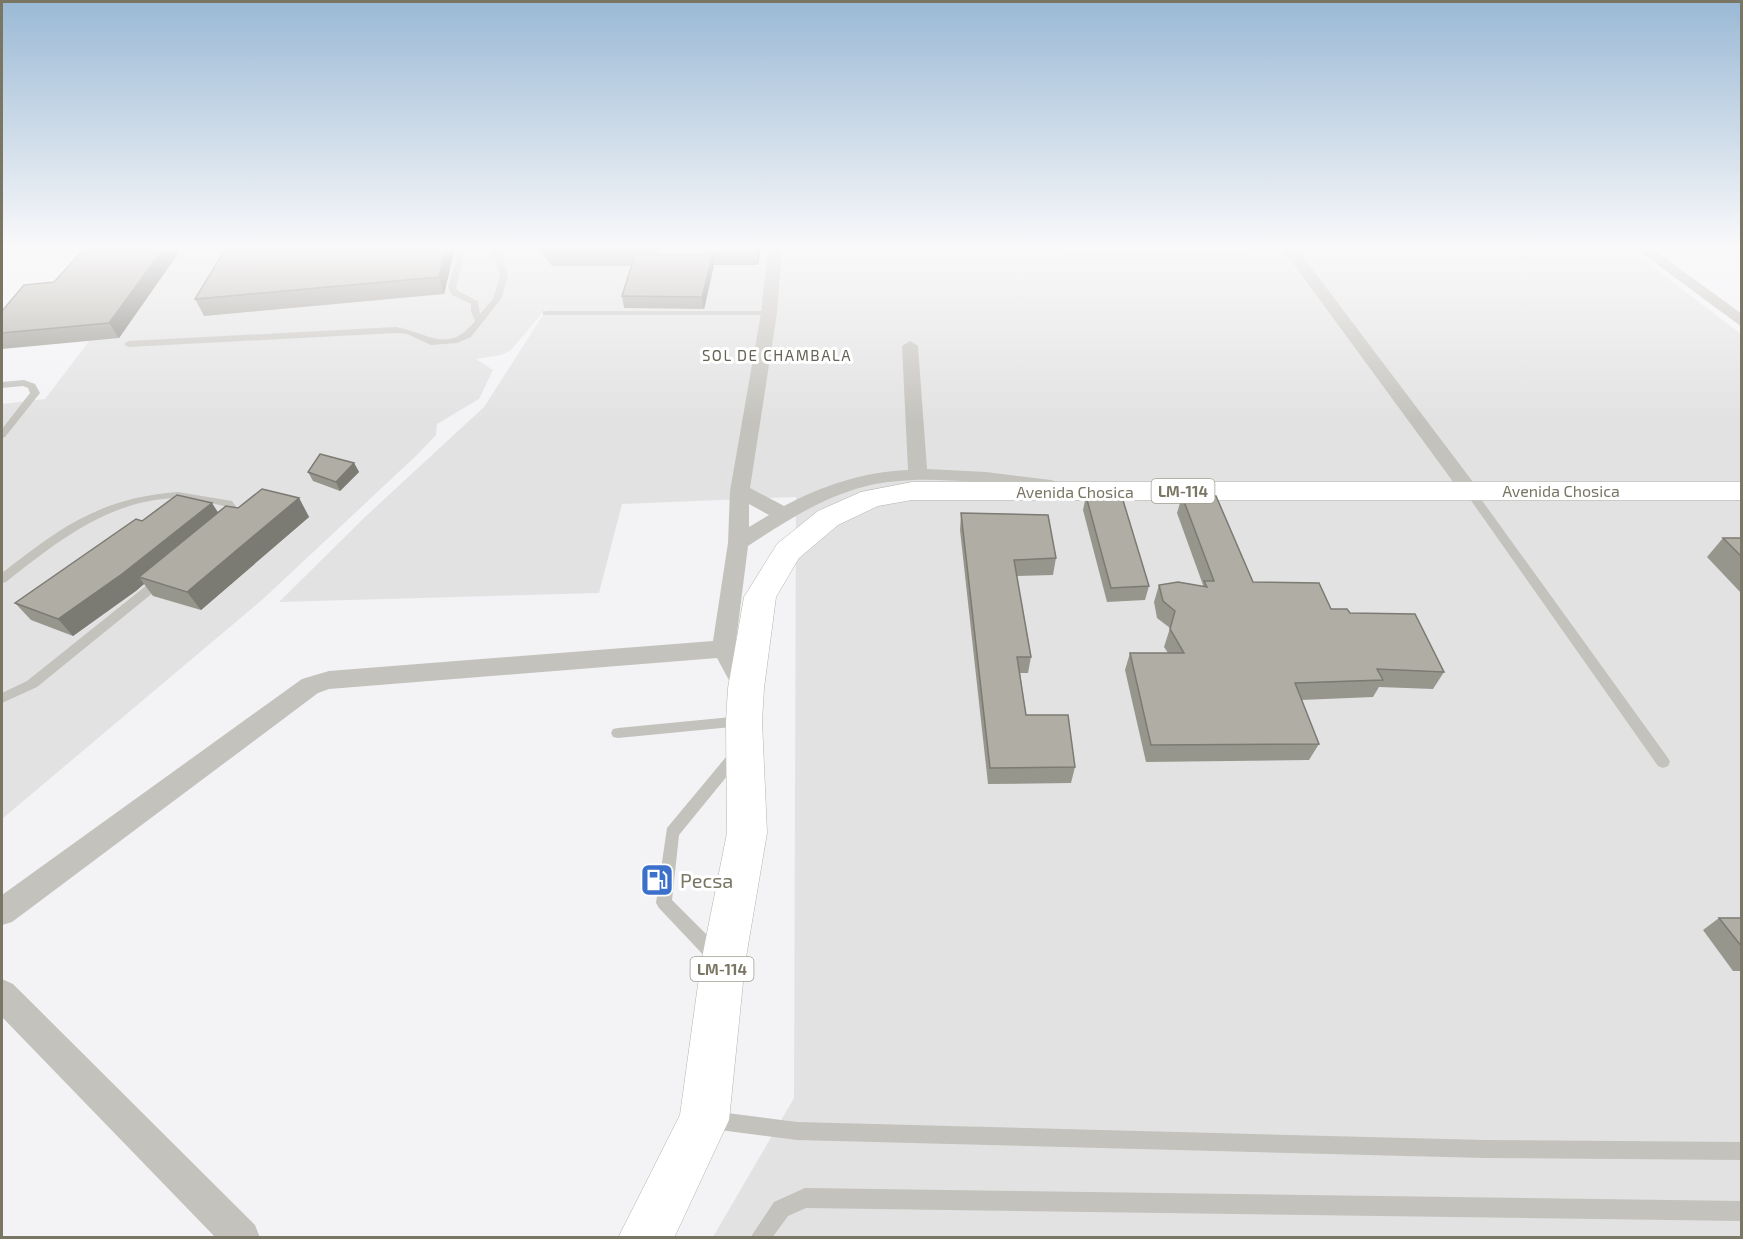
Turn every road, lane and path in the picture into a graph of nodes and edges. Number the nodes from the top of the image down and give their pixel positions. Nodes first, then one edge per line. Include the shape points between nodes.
1 (477, 306) edge
2 (491, 306) edge
3 (770, 306) edge
4 (1332, 306) edge
5 (1720, 306) edge
6 (546, 313) dead end
7 (769, 313) junction
8 (479, 321) junction
9 (1742, 322) edge
10 (128, 344) dead end
11 (910, 346) dead end
12 (2, 385) edge
13 (2, 435) edge
14 (918, 476) junction
15 (1469, 490) junction
16 (740, 491) junction
17 (1085, 491) junction
18 (1742, 491) edge
19 (783, 514) junction
20 (226, 527) edge
21 (738, 543) junction
22 (171, 572) edge
23 (2, 579) edge
24 (723, 649) junction
25 (2, 698) edge
26 (745, 718) junction
27 (618, 733) dead end
28 (1663, 762) dead end
29 (2, 912) edge
30 (723, 963) junction
31 (2, 995) edge
32 (704, 1120) junction
33 (1742, 1151) edge
34 (1742, 1211) edge
35 (242, 1238) edge
36 (645, 1238) edge
37 (760, 1238) edge

1 - 8 lane
2 - 8 lane
3 - 7 street
4 - 15 street
5 - 9 street
6 - 7 lane
7 - 16 street
8 - 10 lane via 462,338 431,342 396,330
11 - 14 street
12 - 13 lane via 24,384 32,386 35,393
14 - 17 street via 988,477
14 - 19 street via 876,478
15 - 17 main road, Avenida Chosica / LM-114
15 - 18 main road, Avenida Chosica / LM-114
15 - 28 lane
16 - 19 street
16 - 21 street
17 - 26 main road, Avenida Chosica / LM-114 via 912,491 871,498 828,518 788,551 760,597
19 - 21 street
20 - 23 lane via 237,515 228,503 180,495 156,496 81,519
21 - 24 street
22 - 25 lane via 32,684
24 - 26 street
24 - 29 street via 329,680 310,686
26 - 27 lane
26 - 30 main road, LM-114 via 747,833
26 - 30 lane via 672,833 664,903
30 - 32 main road, LM-114
31 - 35 street
32 - 33 lane via 797,1131 1485,1149
32 - 36 main road, LM-114
34 - 37 lane via 805,1198 781,1209

